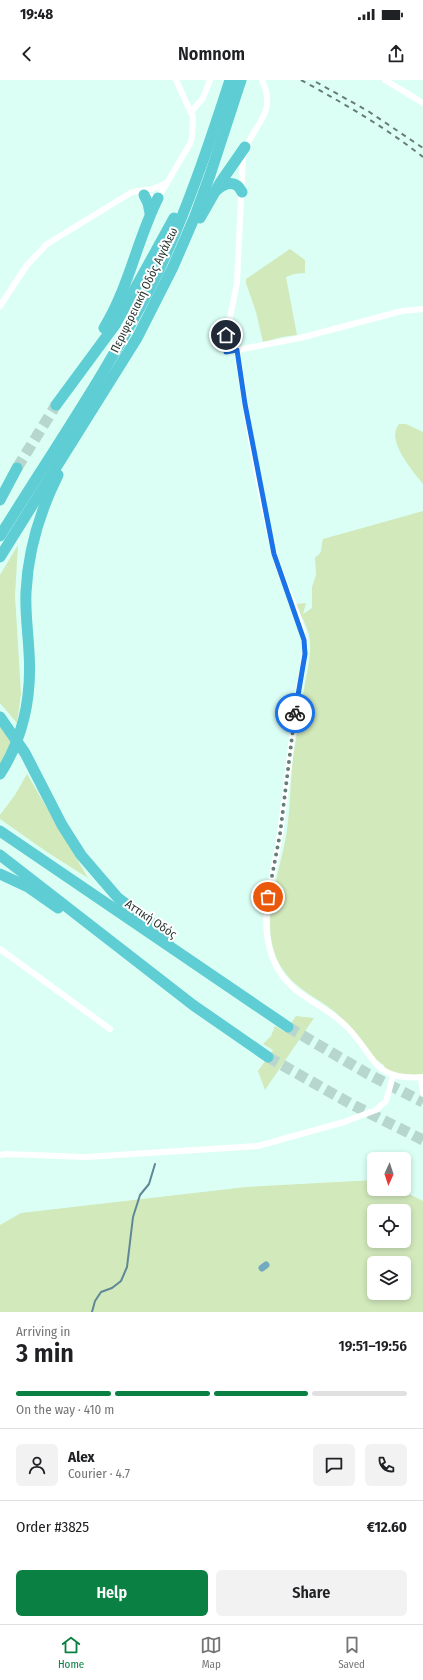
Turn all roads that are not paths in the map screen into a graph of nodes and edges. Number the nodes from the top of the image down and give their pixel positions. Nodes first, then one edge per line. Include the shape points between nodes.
1 (176, 80) edge
2 (210, 80) edge
3 (230, 80) edge
4 (242, 80) edge
5 (262, 80) edge
6 (385, 80) edge
7 (423, 103) edge
8 (191, 112) junction
9 (245, 148) junction
10 (207, 151) junction
11 (167, 183) junction
12 (132, 192) junction
13 (242, 192) junction
14 (144, 195) junction
15 (213, 195) junction
16 (158, 198) junction
17 (150, 213) junction
18 (155, 300) junction
19 (0, 306) edge
20 (423, 309) edge
21 (237, 350) junction
22 (68, 389) junction
23 (98, 400) junction
24 (56, 405) tunnel mouth
25 (17, 468) tunnel mouth
26 (0, 500) edge
27 (0, 536) edge
28 (0, 557) edge
29 (1, 718) edge
30 (0, 774) edge
31 (0, 832) edge
32 (0, 855) edge
33 (0, 874) edge
34 (120, 948) junction
35 (0, 949) edge
36 (175, 952) junction
37 (288, 1027) tunnel mouth
38 (110, 1029) dead end
39 (268, 1056) tunnel mouth
40 (393, 1076) junction
41 (422, 1078) edge
42 (423, 1094) edge
43 (0, 1155) edge

1 - 8 street
2 - 8 street via 203,98
3 - 10 highway, Περιφερειακή Οδός Αιγάλεω
4 - 18 highway, Περιφερειακή Οδός Αιγάλεω via 194,216 173,267
5 - 9 street via 267,91 268,104 264,116
6 - 7 street
8 - 11 street via 191,142
9 - 13 street
9 - 15 highway
10 - 22 highway via 192,175 162,243 115,326
10 - 27 highway, Περιφερειακή Οδός Αιγάλεω via 174,237 144,298 110,359
11 - 12 street via 152,189
11 - 16 street
12 - 14 street
12 - 19 street via 40,250
13 - 15 highway via 236,185 227,183
13 - 21 street via 237,283 225,341 226,352
14 - 16 street
14 - 17 highway
15 - 18 highway via 169,283
16 - 17 highway
17 - 22 highway via 117,303
18 - 23 highway, Περιφερειακή Οδός Αιγάλεω via 138,338
20 - 21 street via 402,311 300,338
21 - 40 street via 274,554 303,631 305,647 280,834 268,897 268,942 272,957 290,986 340,1020 379,1068
22 - 24 highway
23 - 28 highway, Περιφερειακή Οδός Αιγάλεω
23 - 30 highway via 55,481 35,534 26,594 30,667 27,711 16,748
25 - 26 highway
29 - 36 highway via 18,741 62,825 91,868 118,898 154,925
31 - 36 highway, Αττική Οδός
32 - 34 highway
33 - 34 highway via 28,887
34 - 39 highway via 193,1005
35 - 38 street
36 - 37 highway, Αττική Οδός
40 - 41 street
40 - 43 street via 386,1101 376,1110 272,1143 240,1148 86,1157
41 - 42 street

